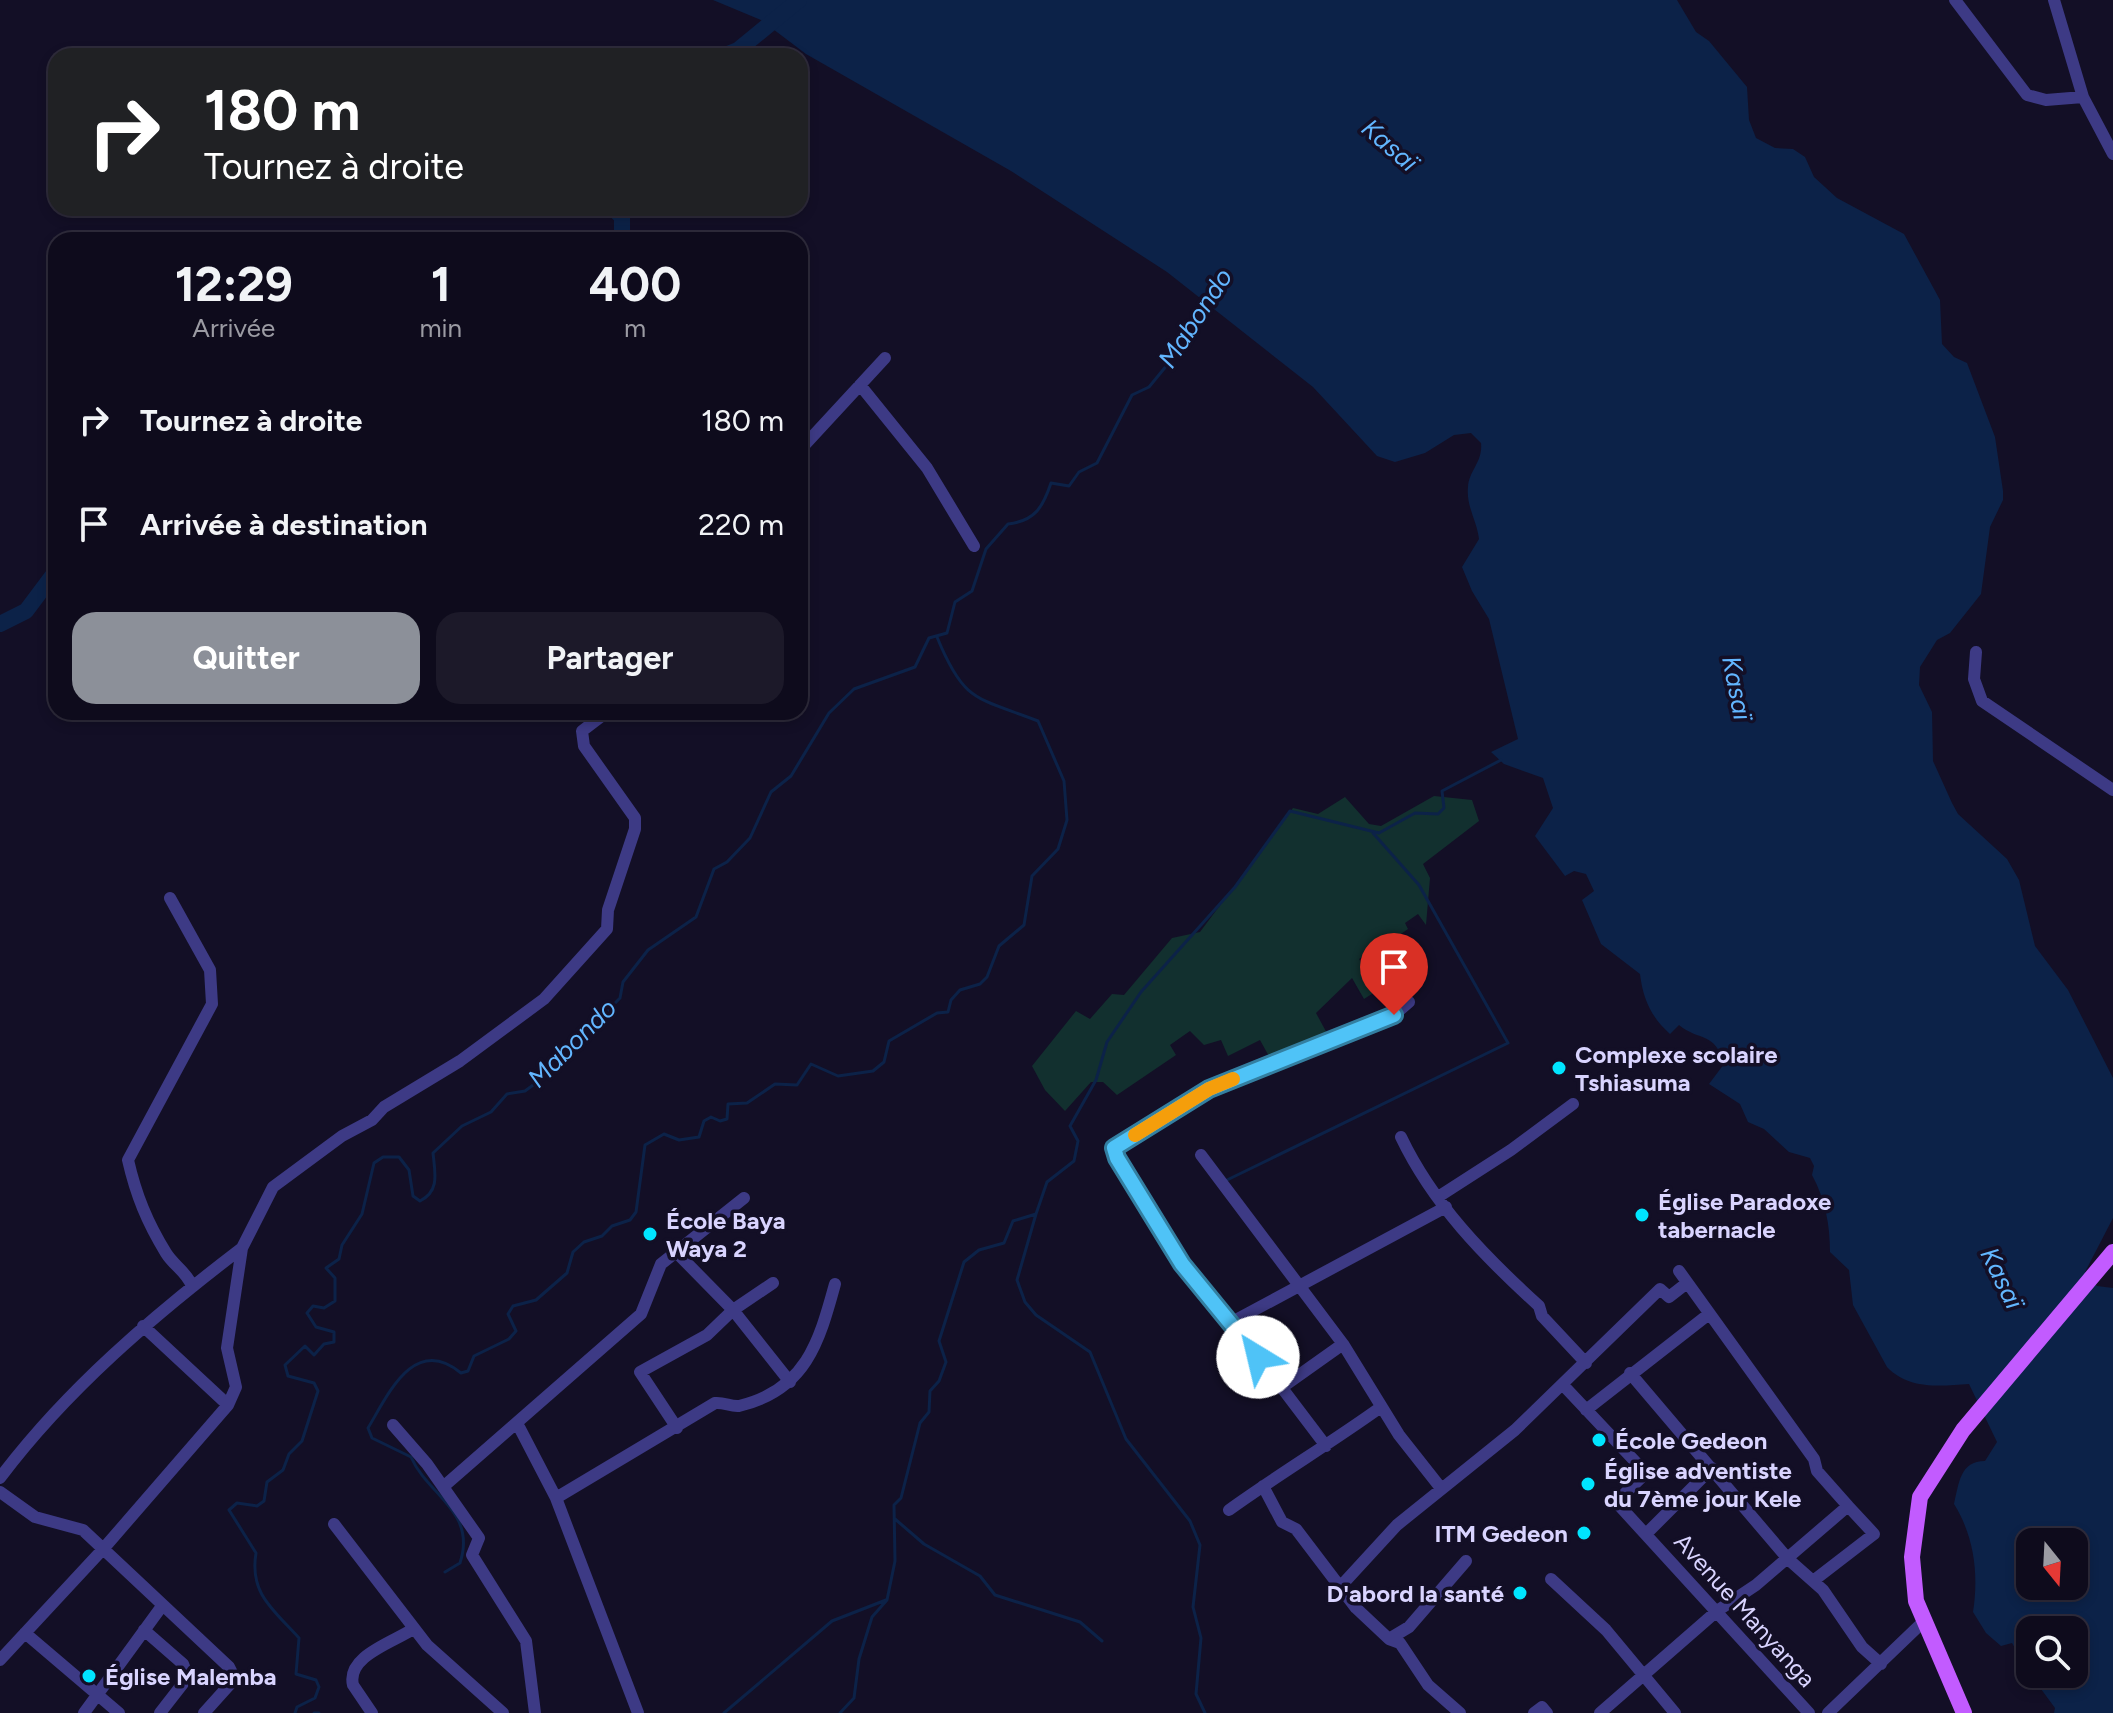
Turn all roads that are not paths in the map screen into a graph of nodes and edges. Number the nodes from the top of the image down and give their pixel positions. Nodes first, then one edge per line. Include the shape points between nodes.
1 (1955, 0) edge
2 (2054, 0) edge
3 (2083, 97) junction
4 (2113, 154) edge
5 (885, 358) dead end
6 (860, 385) junction
7 (808, 441) edge
8 (974, 546) dead end
9 (1976, 652) dead end
10 (596, 720) edge
11 (2113, 790) edge
12 (170, 898) dead end
13 (1409, 1002) dead end
14 (1573, 1104) dead end
15 (1401, 1137) dead end
16 (1201, 1155) dead end
17 (744, 1198) dead end
18 (1442, 1202) junction
19 (242, 1248) junction
20 (2113, 1252) edge
21 (677, 1253) junction
22 (1679, 1271) dead end
23 (773, 1283) dead end
24 (1687, 1283) junction
25 (835, 1284) dead end
26 (1299, 1285) junction
27 (192, 1286) junction
28 (733, 1310) junction
29 (1709, 1314) junction
30 (1232, 1322) junction
31 (143, 1326) junction
32 (1343, 1344) junction
33 (1586, 1363) junction
34 (1630, 1373) junction
35 (790, 1382) junction
36 (1563, 1385) junction
37 (1281, 1388) junction
38 (228, 1405) junction
39 (1381, 1407) junction
40 (1586, 1410) junction
41 (517, 1423) junction
42 (393, 1425) dead end
43 (677, 1428) junction
44 (1326, 1446) junction
45 (1712, 1468) junction
46 (0, 1478) edge
47 (1263, 1486) junction
48 (443, 1487) junction
49 (1440, 1487) junction
50 (0, 1492) edge
51 (556, 1498) junction
52 (1848, 1506) junction
53 (1229, 1510) dead end
54 (334, 1524) dead end
55 (1646, 1534) junction
56 (104, 1548) junction
57 (1788, 1559) junction
58 (1466, 1561) dead end
59 (1551, 1579) dead end
60 (1813, 1581) junction
61 (1340, 1587) junction
62 (162, 1606) junction
63 (1717, 1611) junction
64 (1923, 1622) junction
65 (413, 1629) junction
66 (144, 1630) junction
67 (25, 1633) junction
68 (1389, 1639) junction
69 (0, 1660) edge
70 (1881, 1664) junction
71 (1643, 1675) junction
72 (98, 1693) junction
73 (84, 1713) edge
74 (119, 1713) edge
75 (160, 1713) edge
76 (204, 1713) edge
77 (372, 1713) edge
78 (503, 1713) edge
79 (535, 1713) edge
80 (638, 1713) edge
81 (1460, 1713) edge
82 (1534, 1713) edge
83 (1547, 1713) edge
84 (1600, 1713) edge
85 (1675, 1713) edge
86 (1809, 1713) edge
87 (1828, 1713) edge
88 (1964, 1713) edge

1 - 3 street via 2027,95 2046,100
2 - 3 street
3 - 4 street
5 - 6 street
6 - 7 street
6 - 8 street via 927,468
9 - 11 street via 1974,679 1982,701
10 - 19 street via 582,731 584,746 635,818 607,929 544,999 273,1187
12 - 27 street via 210,970 212,1004 128,1160 139,1205 168,1257 186,1272
13 - 30 street via 1394,1015 1209,1089 1114,1148 1182,1264
14 - 18 street
15 - 18 street via 1421,1179
16 - 26 street
17 - 21 street
18 - 26 street
18 - 33 street
19 - 27 street
19 - 38 street via 227,1348 236,1387
20 - 64 main road via 1963,1430 1920,1497 1912,1557
21 - 28 street
21 - 41 street via 654,1275 641,1314
22 - 24 street
23 - 28 street
24 - 29 street
24 - 33 street via 1669,1297 1660,1289
25 - 35 street via 821,1332 801,1373
26 - 30 street
26 - 32 street
27 - 31 street
28 - 35 street
28 - 43 street via 707,1335 640,1372
29 - 34 street
29 - 52 street via 1814,1459 1817,1471
30 - 37 street
31 - 38 street
31 - 46 street
32 - 37 street
32 - 39 street
33 - 36 street
34 - 40 street
34 - 45 street
35 - 43 street via 739,1406 715,1403
36 - 40 street
36 - 49 street
37 - 44 street
38 - 56 street
39 - 44 street
39 - 49 street
40 - 55 street, Avenue Manyanga via 1646,1473 1616,1502
41 - 48 street
41 - 51 street
42 - 48 street
43 - 51 street
44 - 47 street
45 - 55 street
45 - 57 street
47 - 53 street
47 - 61 street via 1282,1522 1296,1529
48 - 79 street via 479,1538 472,1555 526,1641
49 - 61 street
50 - 56 street via 35,1517 83,1530
51 - 80 street
52 - 57 street
52 - 60 street via 1874,1534
54 - 65 street
55 - 63 street, Avenue Manyanga
56 - 62 street
56 - 67 street
57 - 60 street
57 - 63 street
58 - 68 street via 1409,1627
59 - 71 street via 1606,1630
60 - 70 street
61 - 68 street
62 - 66 street
62 - 76 street via 233,1675
63 - 71 street
63 - 86 street, Avenue Manyanga
64 - 70 street
64 - 88 main road
65 - 77 street via 355,1667 353,1685
65 - 78 street
66 - 72 street
66 - 75 street via 183,1664 188,1677
67 - 69 street
67 - 72 street
68 - 81 street via 1400,1643 1428,1685
70 - 87 street
71 - 84 street
71 - 85 street
72 - 73 street
72 - 74 street
82 - 83 street via 1542,1707

